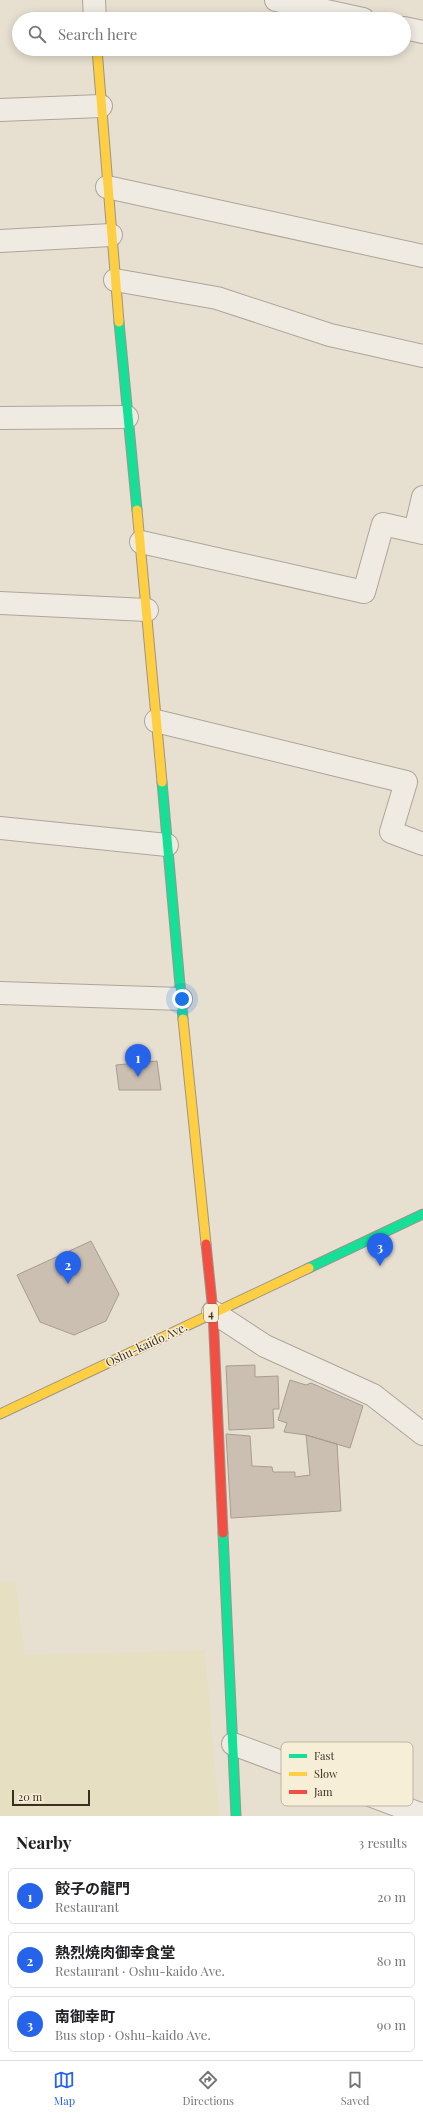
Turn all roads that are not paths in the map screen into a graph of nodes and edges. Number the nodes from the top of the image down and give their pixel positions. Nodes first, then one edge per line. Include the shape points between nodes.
1 (94, 0) edge
2 (276, 0) edge
3 (95, 12) edge
4 (331, 12) edge
5 (411, 29) edge
6 (423, 32) edge
7 (97, 56) edge
8 (101, 106) junction
9 (0, 110) edge
10 (106, 187) junction
11 (111, 235) junction
12 (0, 241) edge
13 (423, 256) edge
14 (115, 280) junction
15 (423, 356) edge
16 (127, 416) junction
17 (0, 418) edge
18 (423, 497) edge
19 (419, 532) edge
20 (141, 542) junction
21 (0, 603) edge
22 (146, 610) junction
23 (156, 721) junction
24 (0, 828) edge
25 (423, 844) edge
26 (167, 846) junction
27 (0, 993) edge
28 (181, 1000) junction
29 (423, 1214) edge
30 (213, 1312) junction
31 (0, 1414) edge
32 (423, 1434) edge
33 (233, 1744) junction
34 (281, 1762) edge
35 (399, 1806) edge
36 (423, 1815) edge
37 (236, 1816) edge

1 - 3 street
2 - 4 street
5 - 6 street
7 - 8 main road
8 - 9 street
8 - 10 main road
10 - 11 main road
10 - 13 street
11 - 12 street
11 - 14 main road
14 - 15 street via 217,298 330,335
14 - 16 main road
16 - 17 street
16 - 20 main road
18 - 19 street
19 - 20 street via 383,524 364,592
20 - 22 main road
21 - 22 street
22 - 23 main road
23 - 25 street via 406,782 391,832
23 - 26 main road
24 - 26 street
26 - 28 main road
27 - 28 street
28 - 30 main road
29 - 30 main road, Oshu-kaido Ave. / 4
30 - 31 main road, Oshu-kaido Ave. / 4
30 - 32 street via 265,1346 373,1395
30 - 33 main road
33 - 34 street
33 - 37 main road
35 - 36 street

